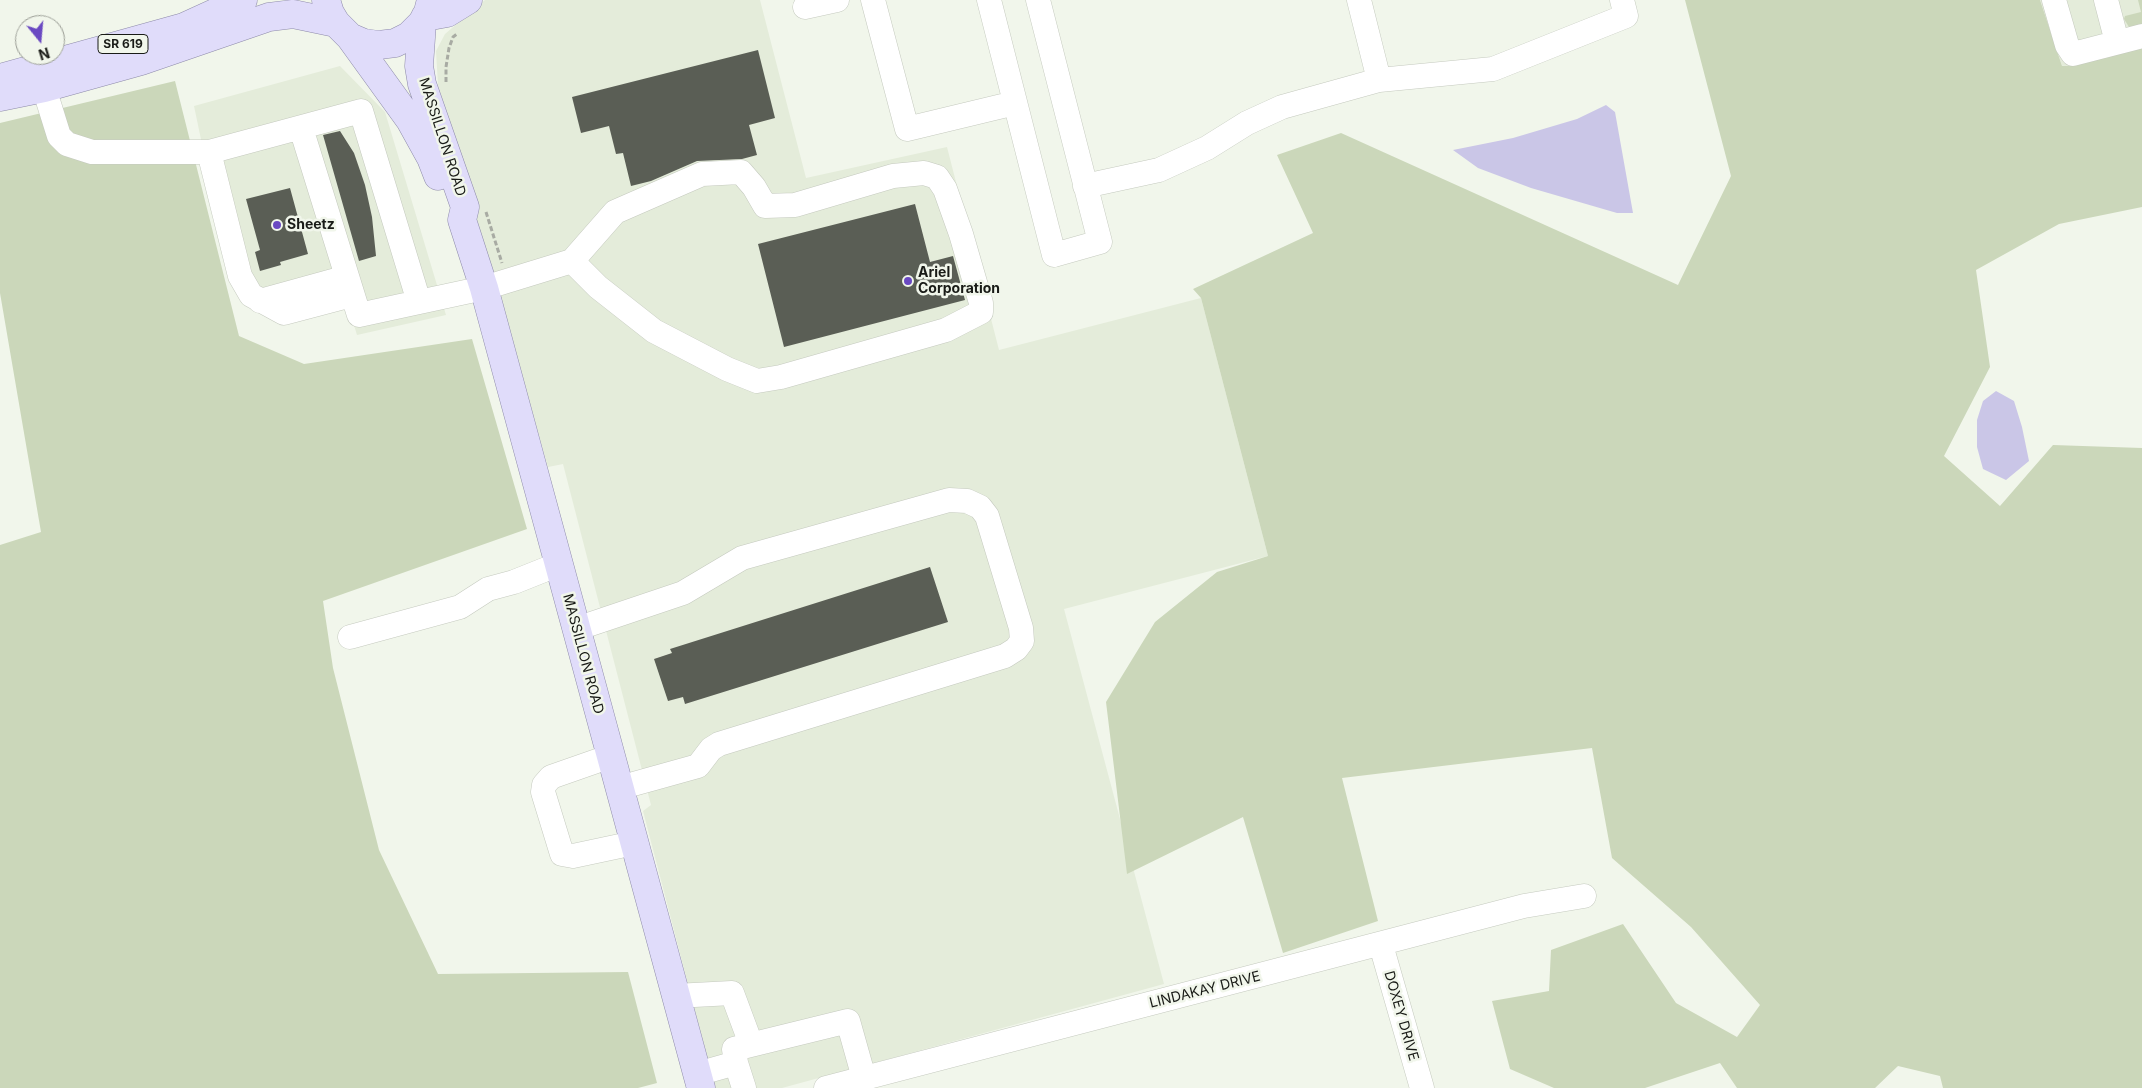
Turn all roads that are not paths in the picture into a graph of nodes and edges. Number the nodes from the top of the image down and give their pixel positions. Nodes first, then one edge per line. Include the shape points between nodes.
1 (243, 0) edge
2 (468, 0) edge
3 (837, 0) edge
4 (874, 0) edge
5 (990, 0) edge
6 (1038, 0) edge
7 (1359, 0) edge
8 (1622, 0) edge
9 (2054, 0) edge
10 (2106, 0) edge
11 (805, 7) dead end
12 (426, 13) edge
13 (337, 20) edge
14 (2142, 36) edge
15 (2117, 42) junction
16 (0, 78) edge
17 (1379, 80) junction
18 (44, 88) junction
19 (0, 97) edge
20 (1016, 103) junction
21 (301, 128) junction
22 (209, 152) junction
23 (1085, 186) junction
24 (473, 214) junction
25 (572, 261) junction
26 (496, 284) junction
27 (349, 286) junction
28 (419, 302) junction
29 (559, 564) junction
30 (576, 629) junction
31 (350, 637) dead end
32 (611, 756) junction
33 (619, 788) junction
34 (634, 843) junction
35 (1584, 896) dead end
36 (1381, 945) junction
37 (675, 996) junction
38 (751, 1044) junction
39 (736, 1063) junction
40 (864, 1078) junction
41 (699, 1081) edge
42 (744, 1088) edge
43 (826, 1088) edge
44 (1422, 1088) edge

1 - 16 main road, SR 619 via 184,27
2 - 12 main road via 447,13
3 - 11 street
4 - 20 street via 906,129
5 - 20 street
6 - 23 street
7 - 17 street
8 - 17 street via 1626,16 1493,69
9 - 15 street via 2067,46 2073,54
10 - 15 street
12 - 13 main road via 409,36 395,43 379,45 372,44
12 - 24 main road, MASSILLON ROAD via 419,66 422,84 465,207
13 - 18 main road, SR 619 via 293,14 269,17
13 - 24 main road, MASSILLON ROAD via 410,120 431,158 451,212
14 - 15 street
17 - 23 street via 1282,107 1159,170
18 - 19 main road, SR 619
18 - 22 street via 59,136 67,144 92,152
20 - 23 street via 1054,255 1100,242
21 - 22 street
21 - 27 street
21 - 28 street via 361,111
22 - 27 street via 240,276 251,295 284,313
24 - 26 main road, MASSILLON ROAD
25 - 25 street via 598,287 654,331 757,381 781,378 946,330 981,312 962,234 945,189 937,177 924,172 893,176 795,205 765,206 741,172 702,174 615,212
25 - 26 street
26 - 28 street
26 - 29 main road, MASSILLON ROAD
27 - 28 street via 359,316
29 - 30 main road, MASSILLON ROAD
29 - 31 street via 488,589 460,607
30 - 32 main road, MASSILLON ROAD
30 - 33 street via 683,593 742,558 949,500 967,501 980,507 987,516 1021,628 1022,641 1005,656 719,744 698,766
32 - 33 main road, MASSILLON ROAD
32 - 34 street via 551,777 543,792 562,854 573,856
33 - 34 main road, MASSILLON ROAD
34 - 37 main road, MASSILLON ROAD
35 - 36 street, LINDAKAY DRIVE via 1524,906
36 - 40 street, LINDAKAY DRIVE
36 - 44 street, DOXEY DRIVE
37 - 38 street via 732,993
37 - 41 main road, MASSILLON ROAD
38 - 39 street via 734,1049
38 - 40 street via 848,1022
39 - 41 street
39 - 42 street
40 - 43 street, LINDAKAY DRIVE

